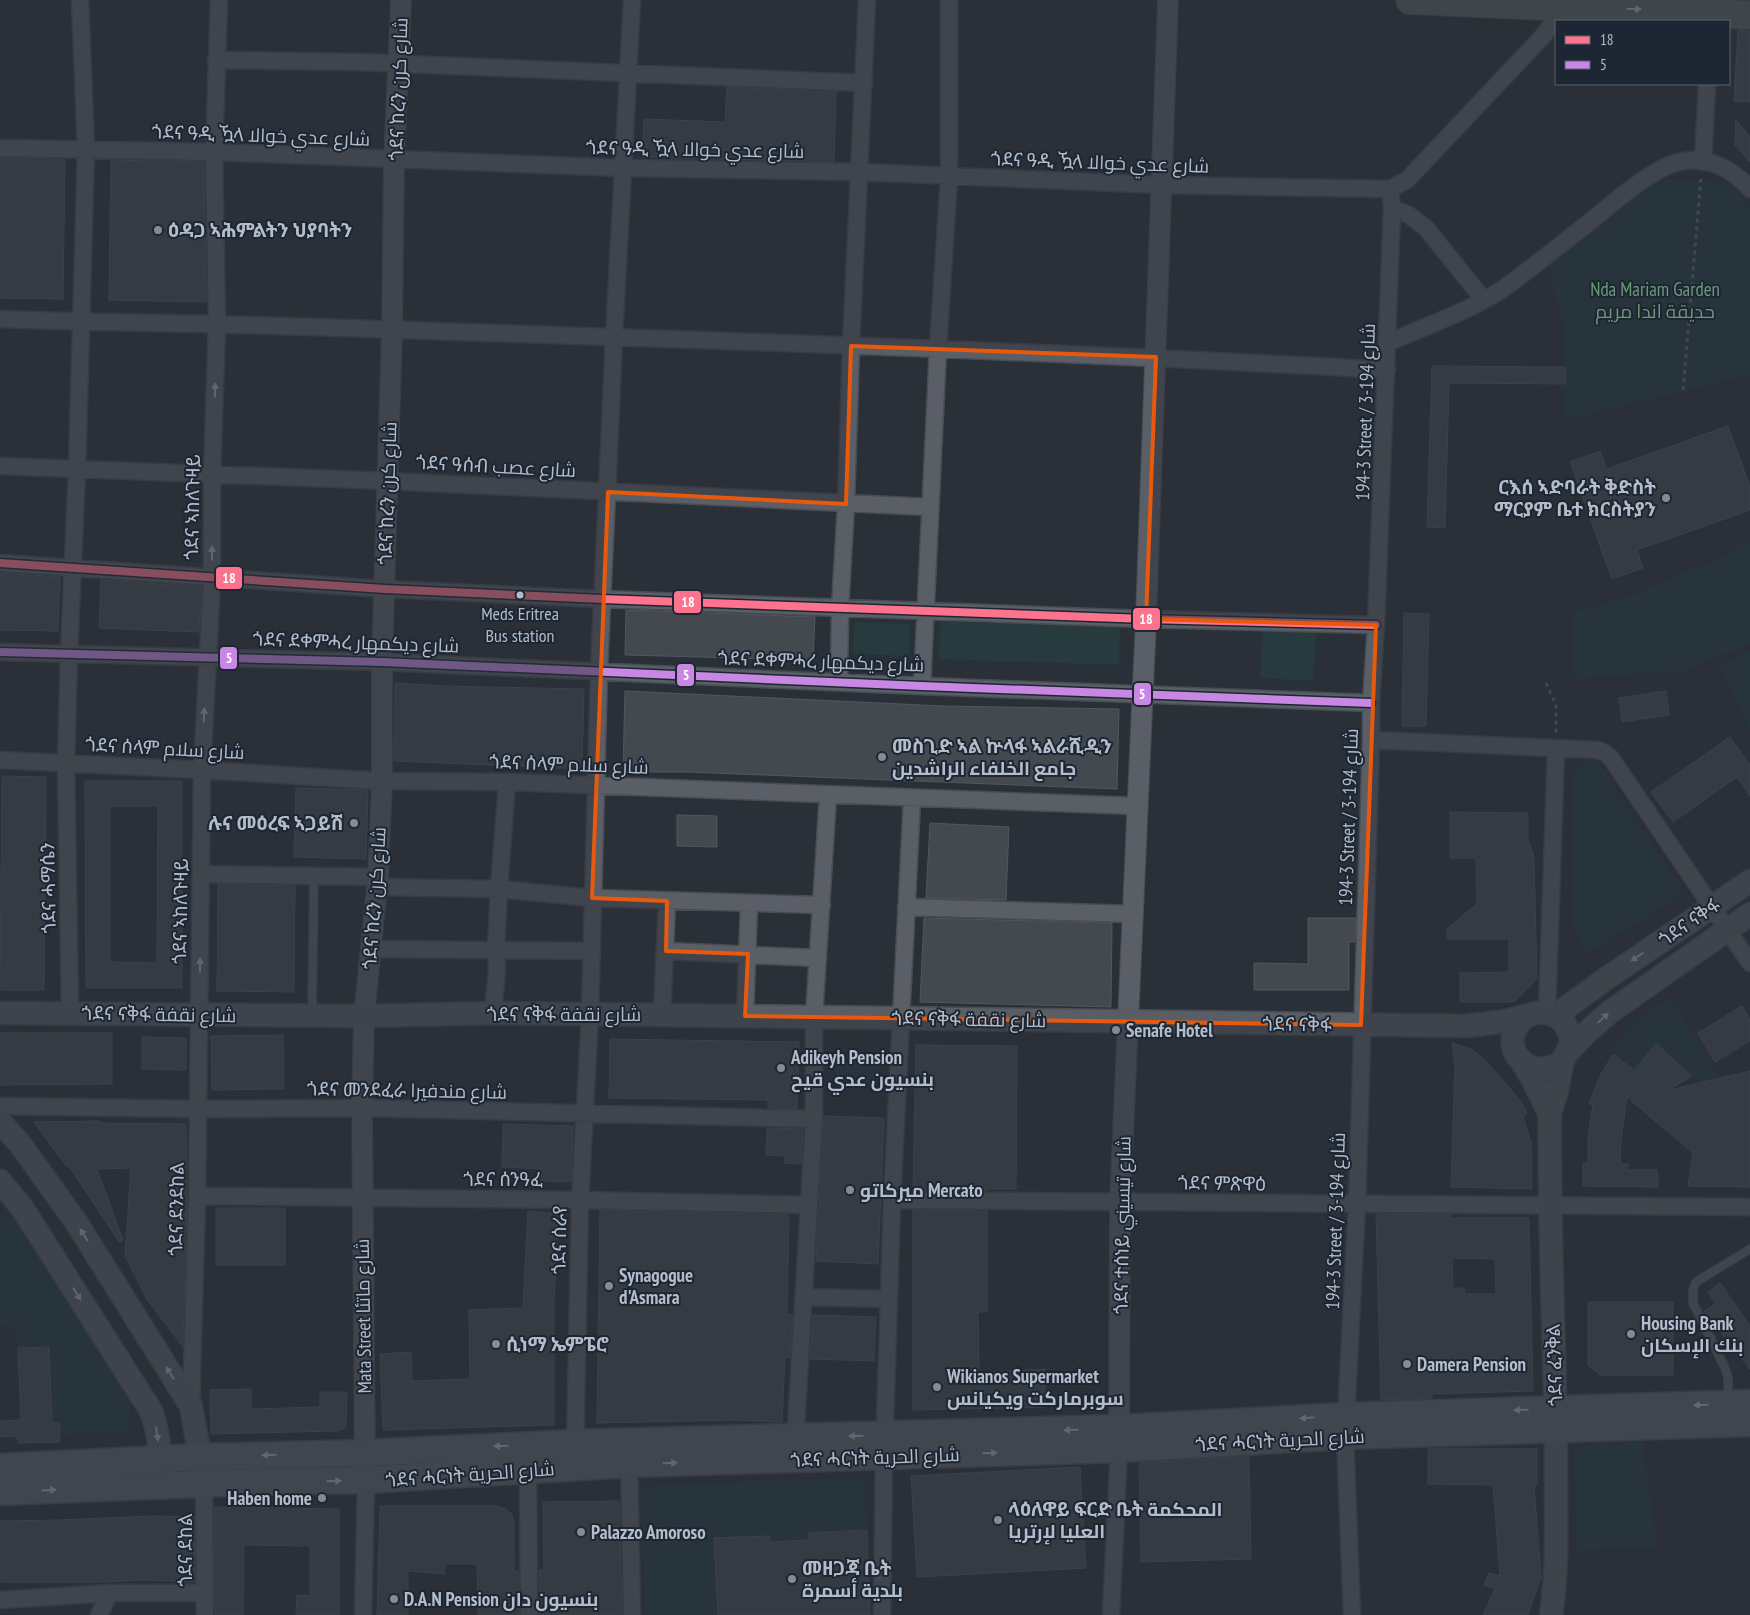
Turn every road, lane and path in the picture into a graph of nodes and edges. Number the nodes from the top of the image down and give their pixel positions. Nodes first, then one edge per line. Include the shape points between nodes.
1 (80, 0) edge
2 (219, 0) edge
3 (401, 0) edge
4 (632, 0) edge
5 (867, 0) edge
6 (949, 0) edge
7 (1168, 0) edge
8 (1410, 0) edge
9 (1441, 1) edge
10 (1567, 3) edge
11 (1710, 11) edge
12 (1750, 15) edge
13 (216, 60) junction
14 (399, 64) junction
15 (629, 72) junction
16 (864, 83) junction
17 (1706, 85) edge
18 (0, 148) edge
19 (86, 149) junction
20 (214, 152) junction
21 (394, 160) junction
22 (1703, 162) junction
23 (624, 168) junction
24 (860, 172) junction
25 (949, 177) junction
26 (1161, 185) junction
27 (1390, 189) junction
28 (1750, 189) edge
29 (1392, 208) junction
30 (1484, 300) junction
31 (0, 319) edge
32 (81, 322) junction
33 (217, 324) junction
34 (392, 329) junction
35 (614, 337) junction
36 (1387, 343) junction
37 (851, 346) junction
38 (938, 348) junction
39 (1156, 357) junction
40 (1387, 370) junction
41 (1683, 390) dead end
42 (0, 466) edge
43 (77, 468) junction
44 (212, 474) junction
45 (387, 482) junction
46 (608, 492) junction
47 (846, 504) junction
48 (930, 507) junction
49 (0, 563) edge
50 (73, 567) junction
51 (212, 578) junction
52 (385, 589) junction
53 (602, 599) junction
54 (840, 608) junction
55 (926, 610) junction
56 (1146, 619) junction
57 (1376, 625) junction
58 (0, 652) edge
59 (69, 654) junction
60 (207, 656) junction
61 (382, 662) junction
62 (599, 671) junction
63 (839, 682) junction
64 (1546, 683) dead end
65 (922, 686) junction
66 (1141, 694) junction
67 (1371, 703) junction
68 (1371, 740) junction
69 (1556, 748) junction
70 (0, 760) edge
71 (66, 763) junction
72 (202, 770) junction
73 (382, 781) junction
74 (506, 782) junction
75 (596, 785) junction
76 (828, 795) junction
77 (912, 799) junction
78 (1137, 806) junction
79 (201, 874) junction
80 (314, 877) junction
81 (1750, 881) edge
82 (377, 882) junction
83 (499, 889) junction
84 (592, 898) junction
85 (667, 901) junction
86 (749, 904) junction
87 (822, 906) junction
88 (1712, 907) junction
89 (906, 908) junction
90 (1132, 914) junction
91 (1750, 914) edge
92 (1727, 929) junction
93 (370, 948) junction
94 (496, 949) junction
95 (591, 951) junction
96 (666, 951) junction
97 (748, 954) junction
98 (818, 958) junction
99 (1750, 963) edge
100 (0, 1013) edge
101 (70, 1013) junction
102 (494, 1013) junction
103 (199, 1014) junction
104 (590, 1014) junction
105 (312, 1015) junction
106 (662, 1015) junction
107 (1543, 1015) junction
108 (364, 1016) junction
109 (745, 1016) junction
110 (814, 1017) junction
111 (901, 1018) junction
112 (1128, 1021) junction
113 (1361, 1025) junction
114 (1467, 1026) junction
115 (1566, 1056) junction
116 (1518, 1057) junction
117 (0, 1106) edge
118 (362, 1108) junction
119 (197, 1109) junction
120 (585, 1114) junction
121 (1550, 1115) junction
122 (814, 1119) junction
123 (0, 1122) edge
124 (0, 1181) edge
125 (197, 1196) junction
126 (362, 1198) junction
127 (580, 1200) junction
128 (892, 1200) junction
129 (1120, 1201) junction
130 (1357, 1204) junction
131 (1550, 1204) junction
132 (808, 1205) junction
133 (1750, 1207) edge
134 (1750, 1249) edge
135 (803, 1297) junction
136 (889, 1298) junction
137 (190, 1406) junction
138 (1739, 1413) edge
139 (1556, 1419) junction
140 (1346, 1426) junction
141 (1119, 1439) junction
142 (885, 1446) junction
143 (795, 1448) junction
144 (364, 1453) junction
145 (629, 1453) junction
146 (575, 1455) junction
147 (201, 1457) junction
148 (528, 1457) junction
149 (161, 1459) junction
150 (0, 1467) edge
151 (366, 1480) junction
152 (204, 1484) junction
153 (161, 1485) junction
154 (0, 1492) edge
155 (110, 1593) junction
156 (205, 1594) junction
157 (0, 1600) edge
158 (99, 1615) edge
159 (205, 1615) edge
160 (363, 1615) edge
161 (529, 1615) edge
162 (632, 1615) edge
163 (882, 1615) edge
164 (1111, 1615) edge
165 (1352, 1615) edge
166 (1551, 1615) edge

1 - 19 street, ጎደና ሓማሴን
2 - 13 street, ጎደና ኣከለጉዛይ
3 - 14 street, ጎደና ከረን شارع كرن
4 - 15 street, ጎደና ሰራየ
5 - 16 street
6 - 25 street
7 - 26 street, ጎደና ተሰነይ شارع تيسيني
8 - 9 highway
9 - 10 highway
10 -> 11 highway
10 - 27 street via 1543,36 1407,180
11 - 12 highway
13 - 14 street
13 - 20 street, ጎደና ኣከለጉዛይ
14 - 15 street
14 - 21 street, ጎደና ከረን شارع كرن
15 - 16 street
15 - 23 street, ጎደና ሰራየ
16 - 24 street
17 - 22 street
18 - 19 street, ጎደና ዓዲ ዃላ شارع عدي خوالا
19 - 20 street, ጎደና ዓዲ ዃላ شارع عدي خوالا
19 - 32 street, ጎደና ሓማሴን
20 - 21 street, ጎደና ዓዲ ዃላ شارع عدي خوالا
20 - 33 street, ጎደና ኣከለጉዛይ
21 - 23 street, ጎደና ዓዲ ዃላ شارع عدي خوالا
21 - 34 street, ጎደና ከረን شارع كرن
22 - 28 street via 1724,167
22 - 30 street via 1682,161 1668,165 1626,192
22 - 41 path
23 - 24 street, ጎደና ዓዲ ዃላ شارع عدي خوالا
23 - 35 street, ጎደና ሰራየ
24 - 25 street, ጎደና ዓዲ ዃላ شارع عدي خوالا
24 - 37 street
25 - 26 street, ጎደና ዓዲ ዃላ شارع عدي خوالا
25 - 38 street
26 - 27 street, ጎደና ዓዲ ዃላ شارع عدي خوالا
26 - 39 street, ጎደና ተሰነይ شارع تيسيني
27 - 29 street, 194-3 Street / شارع 194-3
29 - 30 street via 1409,215 1426,228
29 - 36 street, 194-3 Street / شارع 194-3
30 - 36 street
31 - 32 street
32 - 33 street
32 - 43 street, ጎደና ሓማሴን
33 - 34 street
44 -> 33 street, ጎደና ኣከለጉዛይ
34 - 35 street
34 - 45 street, ጎደና ከረን شارع كرن
35 - 37 street
35 - 46 street, ጎደና ሰራየ
36 - 40 street, 194-3 Street / شارع 194-3
37 - 38 street
37 - 47 street
38 - 39 street
38 - 48 street
39 - 40 street
39 - 56 street, ጎደና ተሰነይ شارع تيسيني
40 - 57 street, 194-3 Street / شارع 194-3
42 - 43 street, ጎደና ዓሰብ شارع عصب
43 - 44 street, ጎደና ዓሰብ شارع عصب
43 - 50 street, ጎደና ሓማሴን
44 - 45 street, ጎደና ዓሰብ شارع عصب
51 -> 44 street, ጎደና ኣከለጉዛይ
45 - 46 street, ጎደና ዓሰብ شارع عصب
45 - 52 street, ጎደና ከረን شارع كرن
46 - 47 street, ጎደና ዓሰብ شارع عصب
46 - 53 street, ጎደና ሰራየ
47 - 48 street, ጎደና ዓሰብ شارع عصب
47 - 54 street
48 - 55 street
49 - 50 street
50 - 51 street
50 - 59 street, ጎደና ሓማሴን
51 - 52 street
51 - 60 street, ጎደና ኣከለጉዛይ
52 - 53 street
52 - 61 street, ጎደና ከረን شارع كرن
53 - 54 street
53 - 62 street, ጎደና ሰራየ
54 - 55 street
54 - 63 street
55 - 56 street
55 - 65 street
56 - 57 street
56 - 66 street, ጎደና ተሰነይ شارع تيسيني
57 - 67 street, 194-3 Street / شارع 194-3
58 - 59 street, ጎደና ደቀምሓረ شارع ديكمهار
59 - 60 street, ጎደና ደቀምሓረ شارع ديكمهار
59 - 71 street, ጎደና ሓማሴን
60 - 61 street, ጎደና ደቀምሓረ شارع ديكمهار
72 -> 60 street, ጎደና ኣከለጉዛይ
61 - 62 street, ጎደና ደቀምሓረ شارع ديكمهار
61 - 73 street, ጎደና ከረን شارع كرن
62 - 63 street, ጎደና ደቀምሓረ شارع ديكمهار
62 - 75 street, ጎደና ሰራየ
63 - 65 street, ጎደና ደቀምሓረ شارع ديكمهار
64 - 69 path via 1556,705
65 - 66 street, ጎደና ደቀምሓረ شارع ديكمهار
66 - 67 street, ጎደና ደቀምሓረ شارع ديكمهار
66 - 78 street, ጎደና ተሰነይ شارع تيسيني
67 - 68 street, 194-3 Street / شارع 194-3
68 - 69 street
68 - 113 street, 194-3 Street / شارع 194-3
69 - 88 street via 1598,750 1611,758
69 - 107 street
70 - 71 street, ጎደና ሰላም شارع سلام
71 - 72 street, ጎደና ሰላም شارع سلام
71 - 101 street, ጎደና ሓማሴን
72 - 73 street, ጎደና ሰላም شارع سلام
72 - 79 street, ጎደና ኣከለጉዛይ
73 - 74 street, ጎደና ሰላም شارع سلام
73 - 82 street, ጎደና ከረን شارع كرن
74 - 75 street, ጎደና ሰላም شارع سلام
74 - 83 street
75 - 76 street, ጎደና ሰላም شارع سلام
75 - 84 street, ጎደና ሰራየ
76 - 77 street, ጎደና ሰላም شارع سلام
76 - 87 street
77 - 78 street, ጎደና ሰላም شارع سلام
77 - 89 street
78 - 90 street, ጎደና ተሰነይ شارع تيسيني
79 - 80 street
103 -> 79 street, ጎደና ኣከለጉዛይ
80 - 82 street
80 - 105 lane
81 - 88 main road, ጎደና ናቅፋ
82 - 83 street
82 - 93 street, ጎደና ከረን شارع كرن
83 - 84 street
83 - 94 street
84 - 85 street
84 - 95 street, ጎደና ሰራየ
85 - 86 street
85 - 96 street
86 - 87 street
86 - 97 street
87 - 98 street
88 - 92 street
88 -> 107 main road, ጎደና ናቅፋ via 1604,980
89 - 90 street
89 - 111 street
90 - 112 street, ጎደና ተሰነይ شارع تيسيني
91 - 92 main road, ጎደና ናቅፋ
92 - 99 street
115 -> 92 main road, ጎደና ናቅፋ via 1610,1012
93 - 94 street
93 - 108 street, ጎደና ከረን شارع كرن
94 - 95 street
94 - 102 street
95 - 104 street, ጎደና ሰራየ
96 - 97 street
96 - 106 street
97 - 98 street
97 - 109 street
98 - 110 street
100 - 101 main road, ጎደና ናቅፋ شارع نقفة
101 - 103 main road, ጎደና ናቅፋ شارع نقفة
102 - 104 main road, ጎደና ናቅፋ شارع نقفة
102 - 108 main road, ጎደና ናቅፋ شارع نقفة
103 - 105 main road, ጎደና ናቅፋ شارع نقفة
103 - 119 street, ጎደና ደንደከል
104 - 106 main road, ጎደና ናቅፋ شارع نقفة
104 - 120 street, ጎደና ሰራየ
105 - 108 main road, ጎደና ናቅፋ شارع نقفة
106 - 109 main road, ጎደና ናቅፋ شارع نقفة
107 - 114 main road, ጎደና ናቅፋ
107 - 115 main road via 1562,1020 1567,1027 1570,1036
107 - 116 main road via 1521,1020 1513,1036
108 - 118 street, Mata Street شارع ماتئا
109 - 110 main road, ጎደና ናቅፋ شارع نقفة
110 - 111 main road, ጎደና ናቅፋ شارع نقفة
110 - 122 street
111 - 112 main road, ጎደና ናቅፋ شارع نقفة
111 - 128 street
112 - 113 main road, ጎደና ናቅፋ
112 - 129 street, ጎደና ተሰነይ شارع تيسيني
113 - 114 main road, ጎደና ናቅፋ
113 - 130 street, 194-3 Street / شارع 194-3
114 - 116 main road, ጎደና ናቅፋ via 1502,1043
115 - 116 main road via 1556,1066 1546,1069 1528,1066
115 - 121 main road, ጎደና ፈንቅል
116 - 121 main road, ጎደና ፈንቅል
117 - 119 street, ጎደና መንደፈራ شارع مندفيرا
118 - 119 street, ጎደና መንደፈራ شارع مندفيرا
118 - 120 street, ጎደና መንደፈራ شارع مندفيرا
118 - 126 street, Mata Street شارع ماتئا
119 - 125 street, ጎደና ደንደከል
120 - 122 street, ጎደና መንደፈራ شارع مندفيرا
120 - 127 street, ጎደና ሰራየ
121 - 131 main road, ጎደና ፈንቅል
122 - 132 street
137 -> 123 main road via 76,1222 20,1144
124 -> 149 main road via 23,1209 151,1411
125 - 126 street, ጎደና ሰንዓፈ
125 - 137 street, ጎደና ደንደከል
126 - 127 street, ጎደና ሰንዓፈ
126 - 144 street, Mata Street شارع ماتئا
127 - 132 street, ጎደና ሰንዓፈ
127 - 146 street, ጎደና ሰራየ
128 - 129 street, ጎደና ምጽዋዕ
128 - 136 street
129 - 130 street, ጎደና ምጽዋዕ
129 - 141 street, ጎደና ተሰነይ شارع تيسيني
130 - 131 street, ጎደና ምጽዋዕ
130 - 140 street, 194-3 Street / شارع 194-3
131 - 133 street, ጎደና ምጽዋዕ
131 - 139 main road, ጎደና ፈንቅል
132 - 135 street
134 - 138 lane via 1696,1282 1693,1290 1693,1303 1725,1368
135 - 136 street
135 - 143 street
136 - 142 street
137 - 147 main road
138 - 139 main road, ጎደና ሓርነት شارع الحرية
139 - 140 main road, ጎደና ሓርነት شارع الحرية
139 - 166 main road, ጎደና ፈንቅል via 1556,1557
140 - 141 main road, ጎደና ሓርነት شارع الحرية
140 - 165 street, 194-3 Street / شارع 194-3
141 - 142 main road, ጎደና ሓርነት شارع الحرية
141 - 164 street
142 - 143 main road, ጎደና ሓርነት شارع الحرية
142 - 163 street
143 - 145 main road, ጎደና ሓርነት شارع الحرية
144 -> 147 main road, ጎደና ሓርነት شارع الحرية
148 -> 144 main road, ጎደና ሓርነት شارع الحرية
144 - 151 street, Mata Street شارع ماتئا
145 - 146 main road, ጎደና ሓርነት شارع الحرية
145 - 162 street
146 - 148 main road, ጎደና ሓርነት شارع الحرية
147 - 149 main road, ጎደና ሓርነት شارع الحرية
147 - 152 main road
148 - 151 main road, ጎደና ሓርነት شارع الحرية via 483,1474
148 - 161 street
149 - 150 main road, ጎደና ሓርነት شارع الحرية
149 - 153 main road
152 -> 151 main road, ጎደና ሓርነት شارع الحرية
151 - 160 street, Mata Street شارع ماتئا
152 - 153 main road, ጎደና ሓርነት شارع الحرية
152 - 156 street, ጎደና ደከል
154 -> 153 main road, ጎደና ሓርነት شارع الحرية
155 - 156 street
155 - 157 street
155 - 158 street
156 - 159 street, ጎደና ደከል

